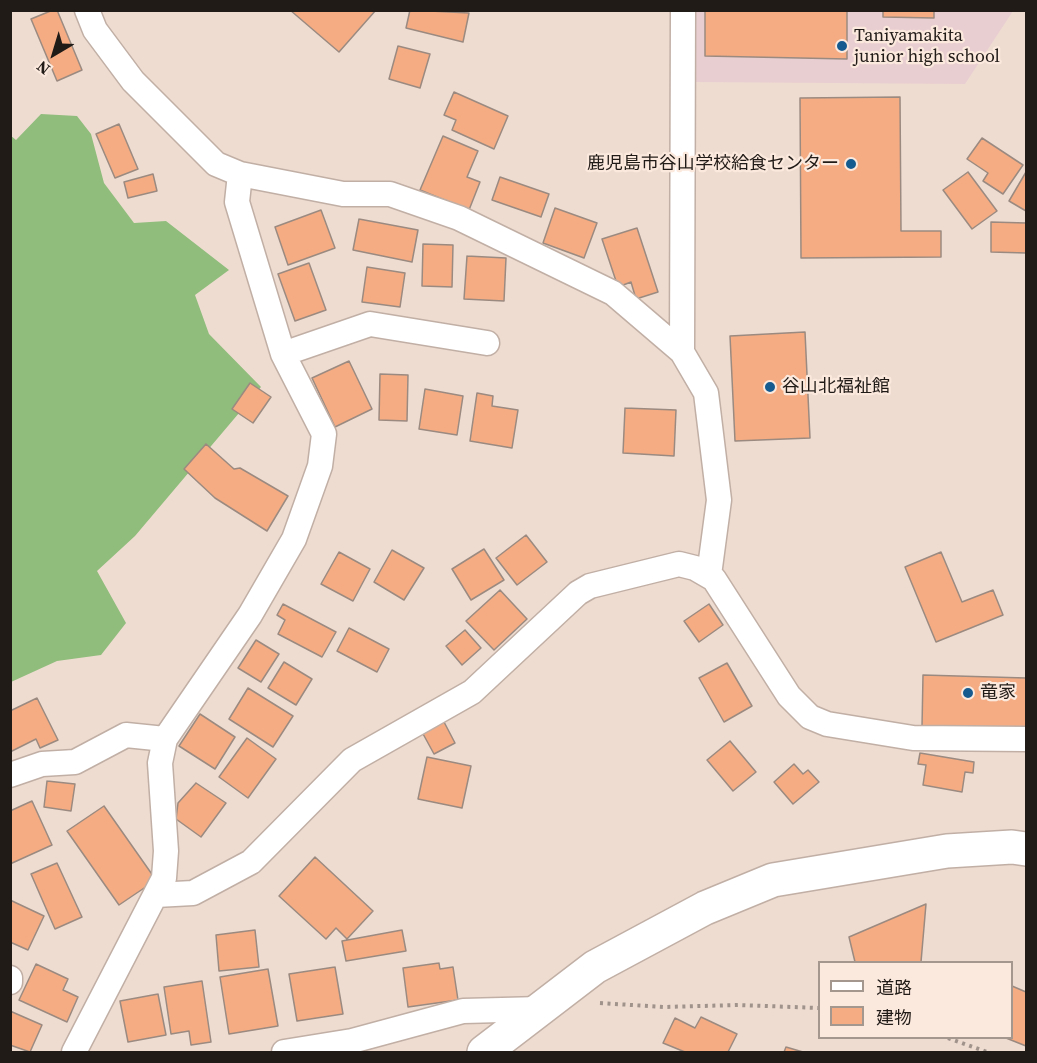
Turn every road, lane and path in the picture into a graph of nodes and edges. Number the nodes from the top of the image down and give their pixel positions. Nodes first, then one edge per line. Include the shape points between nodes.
1 (87, 10) edge
2 (683, 10) edge
3 (240, 174) junction
4 (486, 343) dead end
5 (682, 351) junction
6 (284, 354) junction
7 (709, 575) junction
8 (165, 739) junction
9 (1026, 739) edge
10 (10, 776) edge
11 (1026, 849) edge
12 (156, 895) junction
13 (596, 1003) dead end
14 (818, 1008) edge
15 (541, 1009) junction
16 (951, 1039) edge
17 (74, 1053) edge
18 (284, 1053) edge
19 (484, 1053) edge
20 (987, 1053) edge

1 - 3 street via 95,30 133,81 216,164
2 - 5 street
3 - 5 street via 343,194 390,194 459,218 614,293
3 - 6 street via 237,202
4 - 6 street via 370,324
5 - 7 street via 705,393 719,501
6 - 8 street via 324,434 320,466 294,539 250,615
7 - 9 street via 789,696 810,717 827,724 913,738
7 - 12 street via 679,564 590,586 472,692 352,760 251,862 193,893
8 - 10 street via 126,735 75,762 42,764
8 - 12 street via 160,763 166,851 164,878
11 - 15 main road via 947,850 773,880 705,908 595,967
12 - 17 street
13 - 14 path
15 - 18 street via 463,1011 352,1041
15 - 19 main road
16 - 20 path

